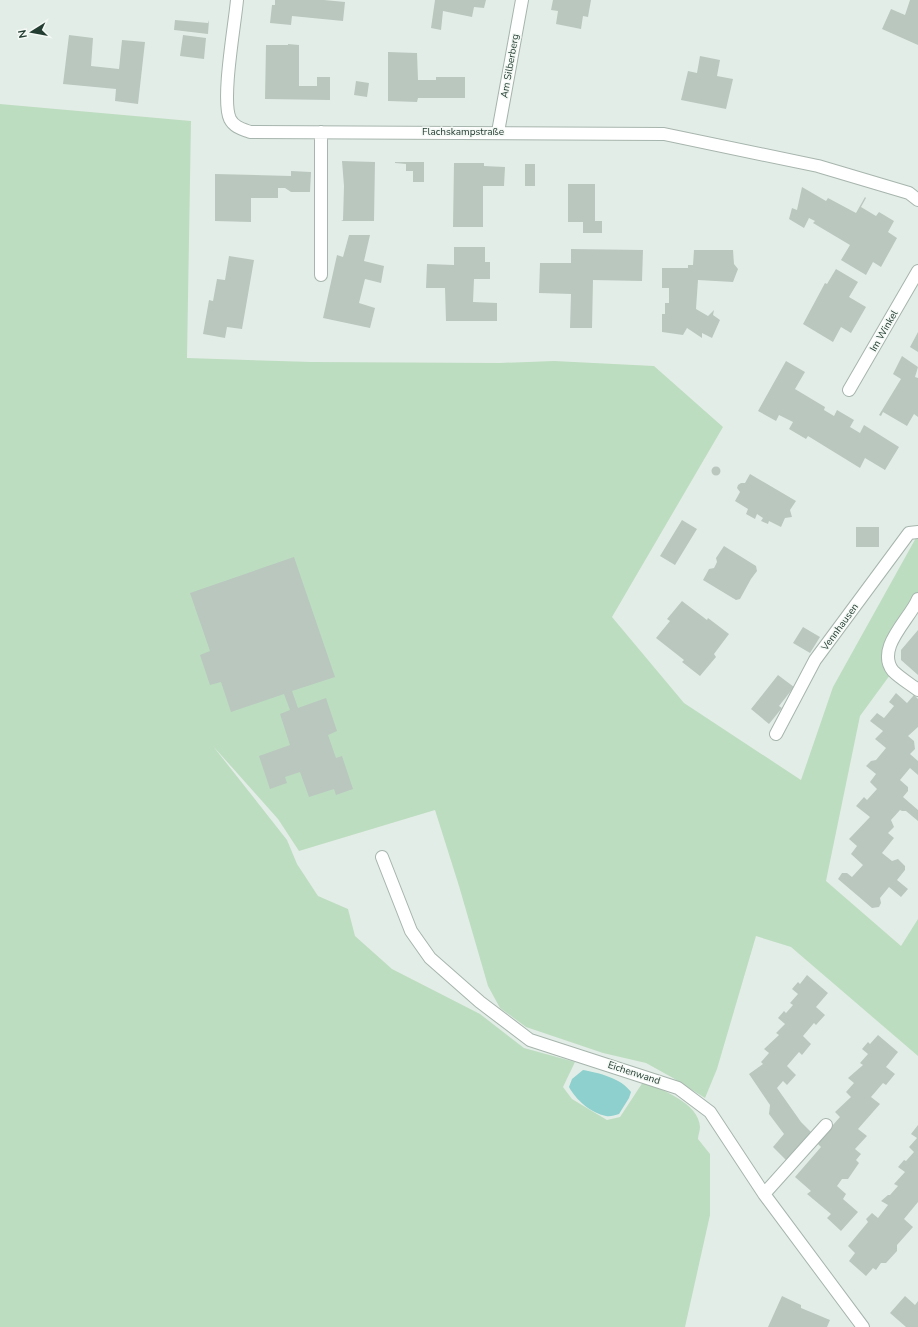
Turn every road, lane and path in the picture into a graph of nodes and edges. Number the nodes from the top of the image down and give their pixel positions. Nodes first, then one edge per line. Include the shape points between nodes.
1 (237, 0) edge
2 (522, 0) edge
3 (321, 132) junction
4 (498, 132) junction
5 (918, 200) edge
6 (918, 271) edge
7 (321, 275) dead end
8 (850, 390) dead end
9 (918, 532) edge
10 (918, 598) edge
11 (918, 690) edge
12 (776, 734) dead end
13 (382, 857) dead end
14 (826, 1124) dead end
15 (764, 1194) junction
16 (863, 1327) edge

1 - 3 street, Flachskampstraße via 228,85 227,108 230,118 237,127 250,132
2 - 4 street, Am Silberberg
3 - 4 street, Flachskampstraße
3 - 7 street
4 - 5 street, Flachskampstraße via 664,134 818,166 909,193
6 - 8 street, Im Winkel
9 - 12 street, Vennhausen via 909,533 815,660
10 - 11 street via 888,649 888,657 894,671
13 - 15 street, Eichenwand via 411,931 430,958 480,1002 530,1040 678,1088 710,1112
14 - 15 street
15 - 16 street, Eichenwand

